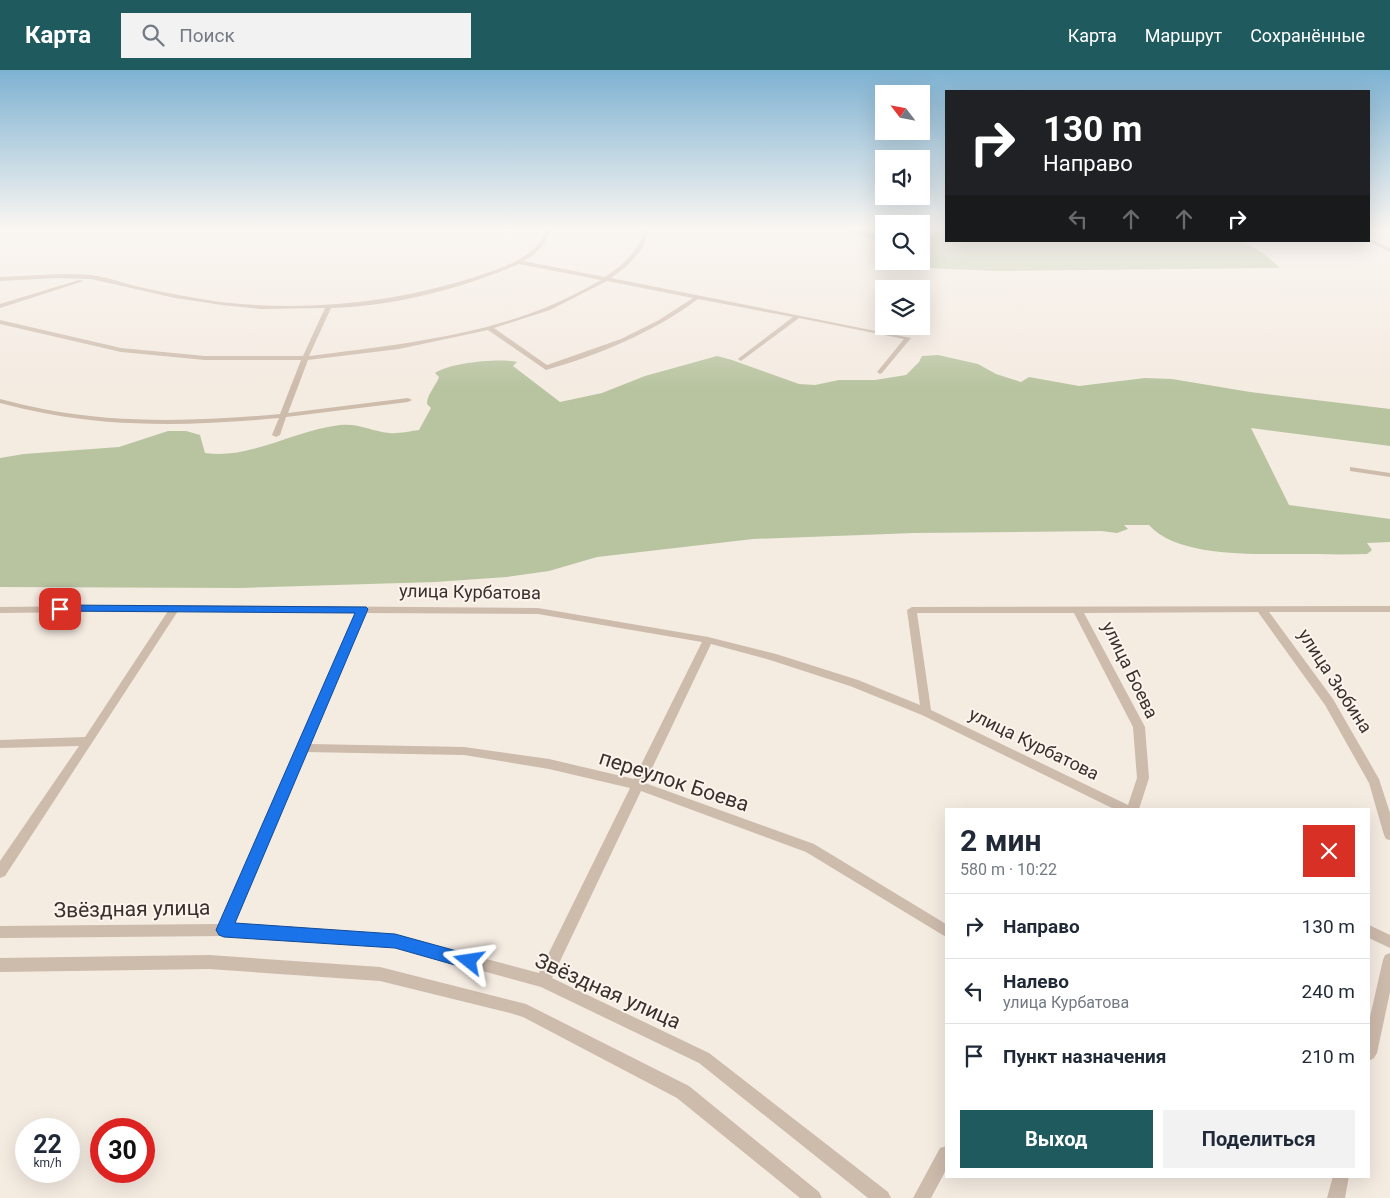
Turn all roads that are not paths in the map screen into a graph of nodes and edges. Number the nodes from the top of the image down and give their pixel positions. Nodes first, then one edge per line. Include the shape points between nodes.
1 (77, 282) edge
2 (112, 282) edge
3 (465, 282) edge
4 (602, 282) edge
5 (613, 282) edge
6 (696, 298) junction
7 (0, 306) edge
8 (329, 306) junction
9 (797, 317) junction
10 (0, 322) edge
11 (489, 328) junction
12 (305, 358) junction
13 (741, 359) dead end
14 (880, 372) dead end
15 (408, 400) dead end
16 (0, 401) edge
17 (283, 415) junction
18 (276, 435) dead end
19 (1353, 468) dead end
20 (1390, 475) edge
21 (175, 608) junction
22 (362, 609) junction
23 (1077, 609) junction
24 (1261, 609) junction
25 (1390, 609) edge
26 (0, 610) edge
27 (708, 640) junction
28 (926, 712) junction
29 (88, 741) junction
30 (0, 744) edge
31 (304, 748) junction
32 (638, 786) junction
33 (1124, 808) edge
34 (1133, 808) edge
35 (1390, 835) edge
36 (0, 872) edge
37 (224, 930) junction
38 (945, 930) edge
39 (0, 932) edge
40 (1370, 932) edge
41 (1390, 942) edge
42 (1390, 960) edge
43 (0, 965) edge
44 (543, 981) junction
45 (1370, 1049) edge
46 (945, 1156) edge
47 (1341, 1178) edge
48 (813, 1198) edge
49 (882, 1198) edge
50 (922, 1198) edge
51 (1336, 1198) edge

1 - 7 street
2 - 8 street via 183,298 235,305
3 - 8 street via 420,295
4 - 11 street via 548,309
5 - 6 street
6 - 9 street
6 - 11 street via 623,340 546,368
8 - 12 street
9 - 13 street
9 - 14 street via 908,338
10 - 12 street via 120,350 205,358
11 - 12 street via 399,347
12 - 17 street
15 - 17 street
16 - 17 street via 87,418 196,422
17 - 18 street
19 - 20 street
21 - 22 street, улица Курбатова
21 - 26 street, улица Курбатова
21 - 29 street
22 - 27 street, улица Курбатова via 538,611
22 - 31 street
23 - 24 street
23 - 28 street via 912,610
23 - 34 street, улица Боева via 1139,727 1143,778
24 - 25 street
24 - 35 street, улица Зюбина via 1328,702 1375,782
27 - 28 street, улица Курбатова via 845,680
27 - 32 street
28 - 33 street, улица Курбатова
29 - 30 street
29 - 36 street
31 - 32 street, переулок Боева via 464,751 549,764
31 - 37 street
32 - 38 street, переулок Боева via 810,848
32 - 44 street
37 - 39 street, Звёздная улица
37 - 44 street, Звёздная улица via 395,941
40 - 41 street
42 - 45 street
43 - 48 street via 209,962 380,974 510,1006 526,1011 683,1092
44 - 49 street, Звёздная улица via 704,1058
46 - 50 street
47 - 51 street

